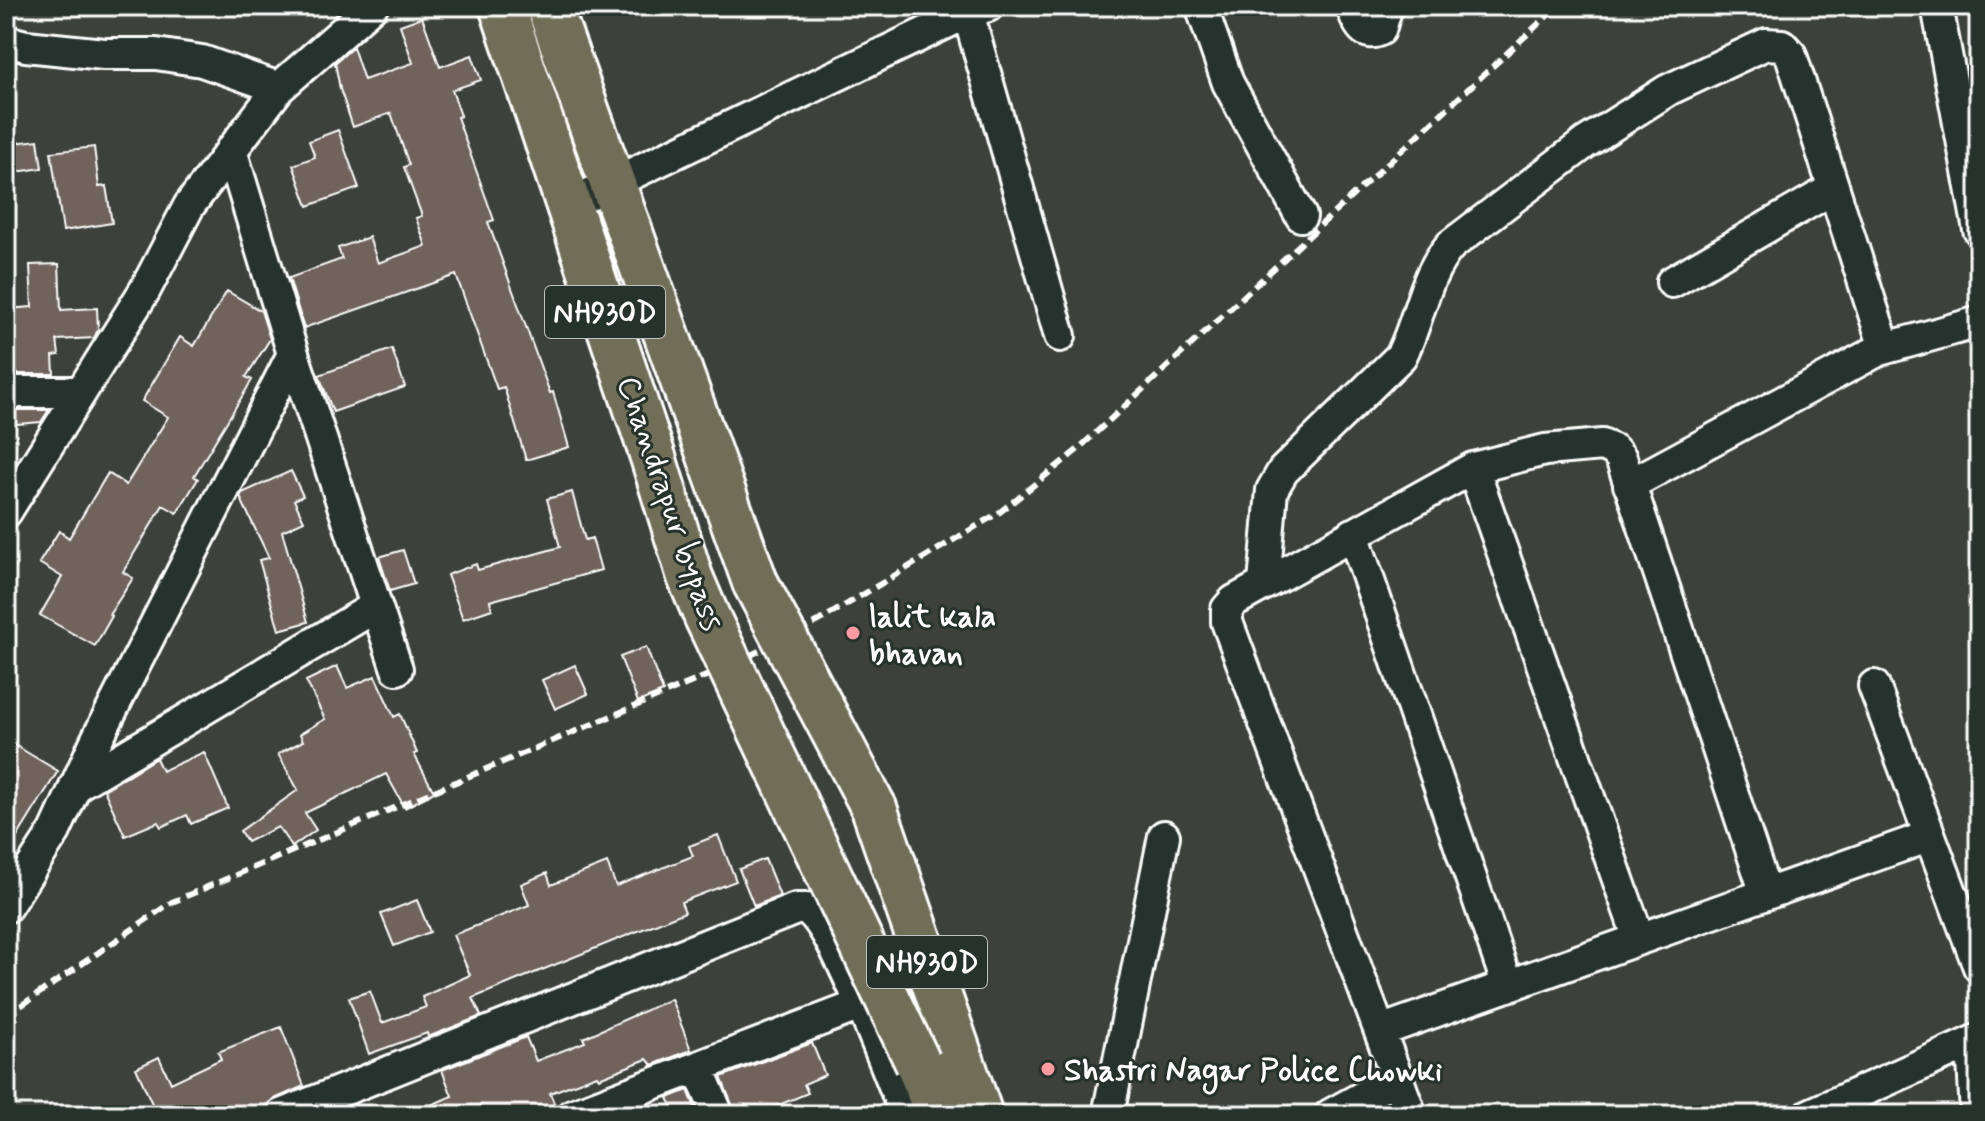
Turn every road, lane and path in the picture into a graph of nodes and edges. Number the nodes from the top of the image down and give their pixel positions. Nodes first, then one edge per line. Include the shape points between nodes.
1 (372, 6) edge
2 (502, 6) edge
3 (549, 6) edge
4 (1201, 6) edge
5 (1351, 6) edge
6 (1387, 6) edge
7 (1937, 6) edge
8 (974, 8) edge
9 (6, 41) edge
10 (279, 88) junction
11 (231, 150) junction
12 (613, 183) junction
13 (1834, 188) junction
14 (569, 204) junction
15 (1301, 216) dead end
16 (1979, 230) edge
17 (1672, 282) dead end
18 (1979, 322) edge
19 (1060, 336) dead end
20 (1885, 348) junction
21 (293, 354) junction
22 (6, 392) edge
23 (81, 392) junction
24 (1473, 468) junction
25 (1629, 485) junction
26 (6, 512) edge
27 (1353, 534) junction
28 (1264, 584) junction
29 (375, 607) junction
30 (397, 669) dead end
31 (1874, 686) dead end
32 (75, 786) junction
33 (1164, 836) dead end
34 (1930, 836) junction
35 (1766, 894) junction
36 (6, 907) edge
37 (1639, 939) junction
38 (1979, 967) edge
39 (1508, 986) junction
40 (860, 1005) junction
41 (1380, 1031) junction
42 (1975, 1041) edge
43 (698, 1068) junction
44 (1397, 1078) junction
45 (281, 1115) edge
46 (572, 1115) edge
47 (718, 1115) edge
48 (906, 1115) edge
49 (938, 1115) edge
50 (980, 1115) edge
51 (1108, 1115) edge
52 (1330, 1115) edge
53 (1411, 1115) edge
54 (1809, 1115) edge
55 (1976, 1115) edge

1 - 10 street
2 - 14 highway, Chandrapur bypass / NH930D
3 - 12 highway, Chandrapur bypass / NH930D
4 - 15 street via 1228,83
5 - 6 street via 1359,25 1373,33 1380,30
7 - 16 street
8 - 12 street
8 - 19 street
9 - 10 street via 202,61
10 - 11 street
11 - 21 street
11 - 23 street via 189,206 145,290
12 - 14 street
12 - 50 highway, Chandrapur bypass / NH930D, bridge via 755,582 874,808
13 - 17 street
13 - 20 street
13 - 28 street via 1791,55 1782,45 1766,44 1668,90 1585,143 1451,245 1430,276 1401,356 1283,471 1272,490
14 - 49 highway, Chandrapur bypass / NH930D, bridge via 690,577
18 - 20 street
20 - 25 street
21 - 29 street
21 - 32 street
22 - 23 street
23 - 26 street
24 - 25 street via 1545,450 1602,445 1621,458
24 - 27 street
24 - 37 street
25 - 35 street
27 - 28 street
27 - 39 street
28 - 41 street via 1234,601 1227,609 1227,622
29 - 30 street
29 - 32 street
31 - 34 street
32 - 36 street via 55,831
33 - 51 street
34 - 35 street
34 - 38 street
35 - 37 street
37 - 39 street
39 - 41 street
40 - 43 street
40 - 45 street via 823,924 807,909 796,909
40 - 48 street
41 - 44 street
42 - 54 street
42 - 55 street
43 - 46 street
43 - 47 street
44 - 52 street
44 - 53 street

